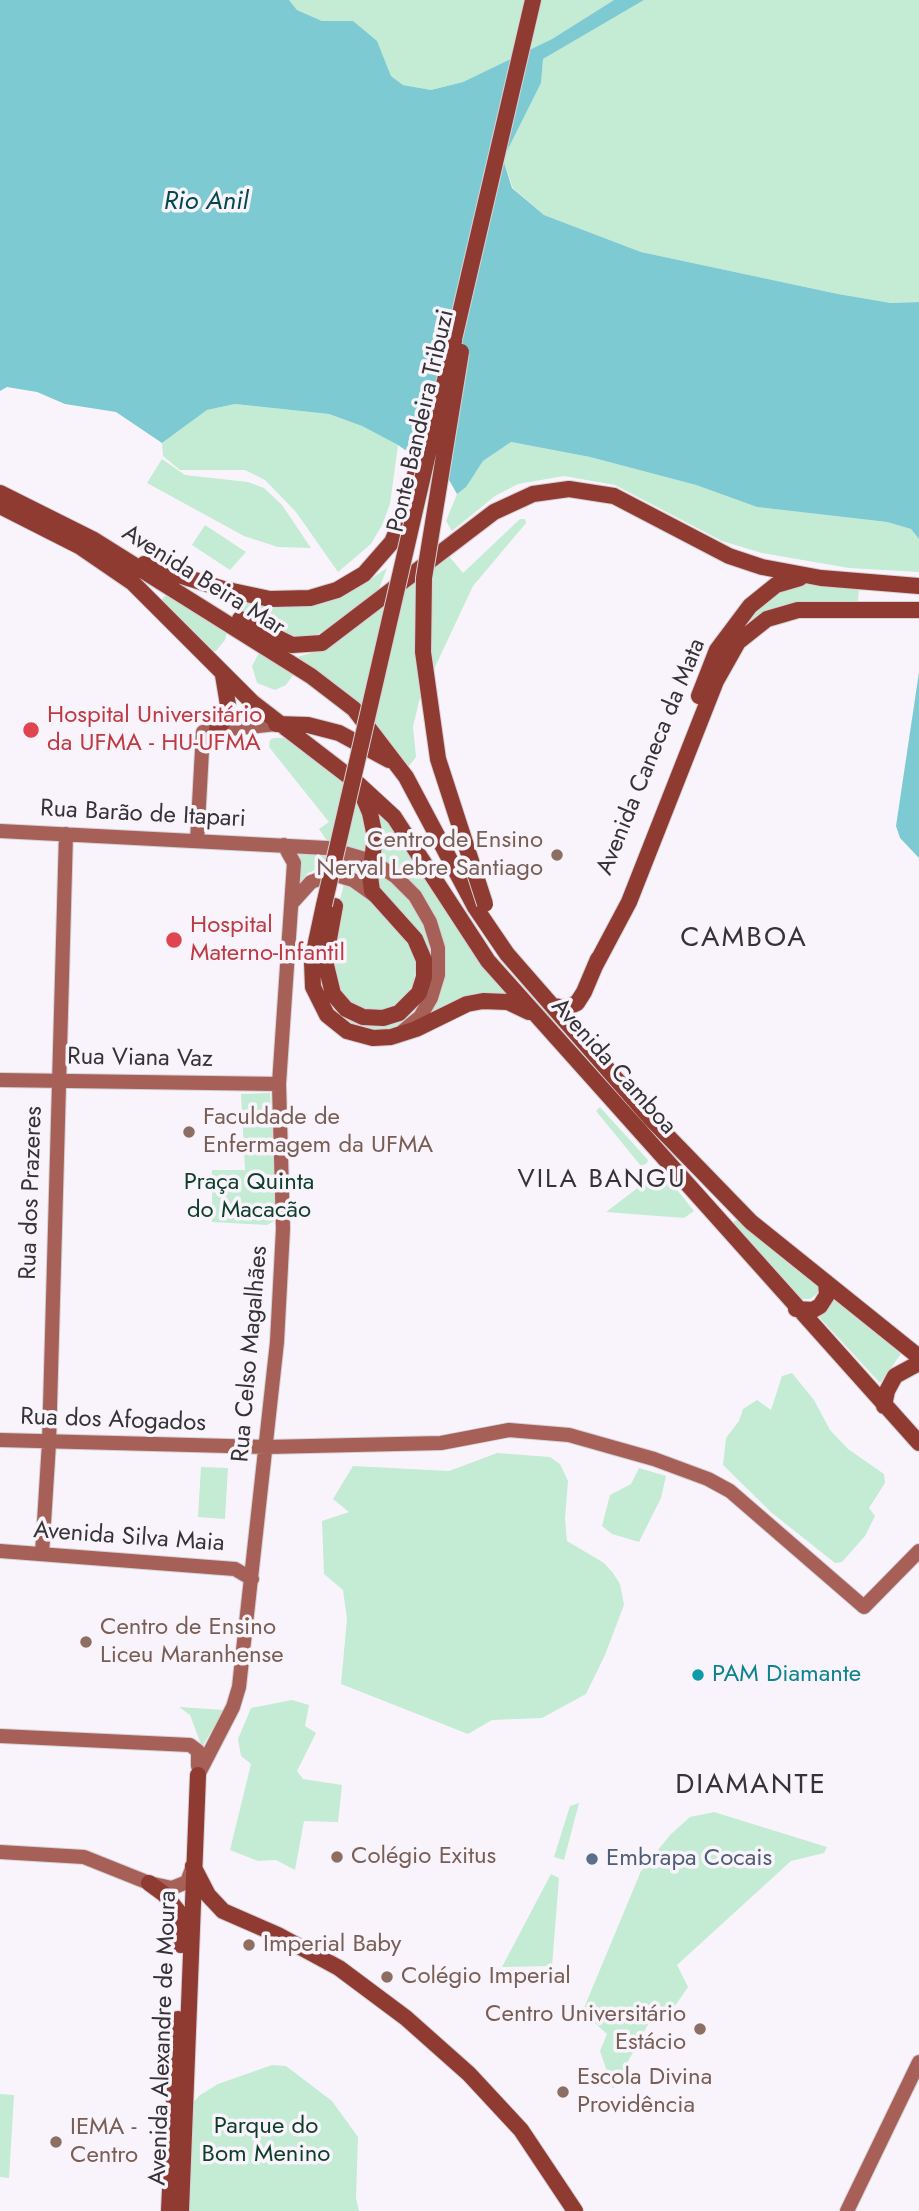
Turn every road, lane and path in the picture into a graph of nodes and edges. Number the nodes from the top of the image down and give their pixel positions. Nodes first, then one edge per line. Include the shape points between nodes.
1 (533, 0) edge
2 (542, 0) edge
3 (458, 342) junction
4 (0, 493) edge
5 (0, 506) edge
6 (94, 540) junction
7 (821, 578) junction
8 (158, 581) junction
9 (919, 586) edge
10 (919, 611) edge
11 (223, 675) junction
12 (711, 679) junction
13 (276, 724) junction
14 (368, 726) joint
15 (324, 728) junction
16 (210, 731) junction
17 (311, 750) junction
18 (400, 767) junction
19 (356, 782) junction
20 (0, 831) edge
21 (66, 834) junction
22 (197, 841) junction
23 (284, 845) junction
24 (372, 860) junction
25 (374, 895) junction
26 (292, 904) junction
27 (329, 906) junction
28 (505, 952) junction
29 (588, 984) junction
30 (553, 1006) junction
31 (537, 1017) junction
32 (579, 1035) junction
33 (391, 1037) junction
34 (0, 1080) edge
35 (58, 1080) junction
36 (279, 1084) junction
37 (826, 1282) junction
38 (796, 1309) junction
39 (919, 1357) edge
40 (919, 1363) edge
41 (884, 1406) junction
42 (0, 1440) edge
43 (49, 1443) junction
44 (919, 1443) edge
45 (267, 1447) junction
46 (0, 1551) edge
47 (919, 1551) edge
48 (42, 1554) junction
49 (252, 1579) junction
50 (0, 1736) edge
51 (198, 1775) junction
52 (0, 1852) edge
53 (193, 1866) junction
54 (149, 1883) junction
55 (919, 2062) edge
56 (919, 2080) edge
57 (169, 2211) edge
58 (181, 2211) edge
59 (575, 2211) edge
60 (847, 2211) edge
61 (856, 2211) edge

1 - 3 main road, Ponte Bandeira Tribuzi
2 - 3 main road, Ponte Bandeira Tribuzi
3 - 6 main road, bridge via 400,526 387,550 364,574 323,595 293,600 253,596 142,564
3 - 27 main road, Ponte Bandeira Tribuzi, bridge
3 - 28 main road, bridge via 424,578 423,652 438,759
4 - 6 main road, Avenida Beira Mar
5 - 11 main road, Avenida Beira Mar via 79,546 132,583
6 - 8 main road, Avenida Beira Mar
7 - 8 main road via 740,560 624,500 593,490 569,489 533,494 503,507 329,639 314,645 282,642
7 - 9 main road
7 - 12 main road, Avenida Caneca da Mata via 788,580 761,595 723,641
8 - 14 main road, Avenida Beira Mar via 340,696
10 - 12 main road via 798,610 767,619 738,642
11 - 13 main road, Avenida Beira Mar
11 - 16 main road via 228,705
12 - 29 main road, Avenida Caneca da Mata via 629,902
13 - 15 main road
13 - 16 street
13 - 17 main road, Avenida Camboa
14 - 18 main road, Avenida Camboa
15 - 17 main road via 313,737
15 - 18 main road via 354,739
16 - 22 street
17 - 19 main road, Avenida Camboa
18 - 28 main road, Avenida Camboa via 475,907
19 - 24 main road via 374,827
19 - 31 main road, Avenida Camboa via 394,817 473,943
20 - 21 street, Rua Barão de Itapari
21 - 22 street, Rua Barão de Itapari
21 - 35 street, Rua dos Prazeres
22 - 23 street, Rua Barão de Itapari
23 - 24 street via 327,848
23 - 26 street, Rua Celso Magalhães via 294,863
24 - 25 main road
24 - 33 street via 415,896 438,948 438,975 431,998 412,1025
25 - 26 street, Ponte Bandeira Tribuzi via 353,880 334,874 305,886
25 - 27 main road, Ponte Bandeira Tribuzi via 415,939 425,966 417,997 388,1017 350,1012 330,989 325,961
26 - 36 street, Rua Celso Magalhães
27 - 33 main road, Ponte Bandeira Tribuzi via 312,969 319,1002 347,1031
28 - 30 main road, Avenida Camboa
29 - 30 main road, Avenida Caneca da Mata via 573,1006
29 - 32 main road, Avenida Caneca da Mata
30 - 32 main road, Avenida Camboa
31 - 33 main road via 514,1004 483,1001
31 - 38 main road, Avenida Camboa
32 - 37 main road, Avenida Camboa via 651,1119 751,1222
34 - 35 street, Rua Viana Vaz
35 - 36 street, Rua Viana Vaz
35 - 43 street, Rua dos Prazeres
36 - 45 street, Rua Celso Magalhães via 283,1230
37 - 38 main road via 827,1295 820,1306
37 - 39 main road, Avenida Camboa
38 - 41 main road, Avenida Camboa
40 - 41 main road via 895,1376
41 - 44 main road, Avenida Camboa
42 - 43 street, Rua dos Afogados
43 - 45 street, Rua dos Afogados
43 - 48 street, Rua dos Prazeres
45 - 47 street, Rua dos Afogados via 441,1443 509,1430 569,1435 653,1459 730,1491 864,1607
45 - 49 street, Rua Celso Magalhães
46 - 48 street, Avenida Silva Maia
48 - 49 street, Avenida Silva Maia via 235,1569
49 - 51 street, Rua Celso Magalhães via 239,1687
50 - 51 street via 187,1745 198,1753
51 - 53 main road, Avenida Alexandre de Moura
52 - 54 street via 84,1857
53 - 54 street via 180,1887
53 - 58 main road, Avenida Alexandre de Moura
53 - 59 main road via 208,1895 223,1911 339,1968 406,2018 469,2074 521,2130
54 - 57 main road, Avenida Alexandre de Moura via 175,1906 182,1929
55 - 60 street
56 - 61 street

